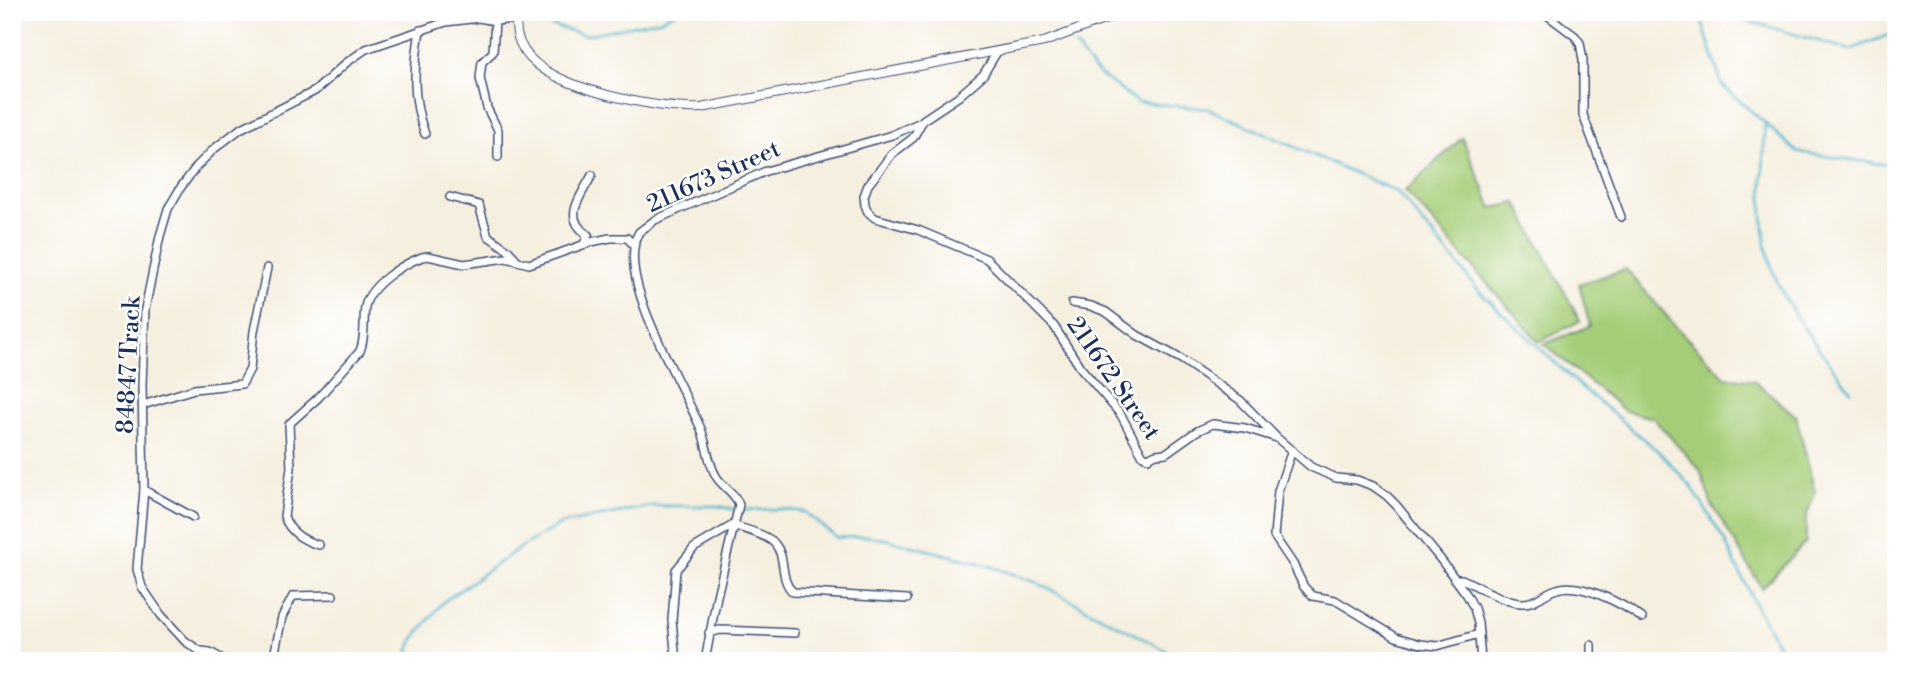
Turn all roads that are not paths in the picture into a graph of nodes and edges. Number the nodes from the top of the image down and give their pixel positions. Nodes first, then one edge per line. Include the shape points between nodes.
1 (1125, 12) edge
2 (1543, 12) edge
3 (477, 15) edge
4 (517, 15) edge
5 (495, 21) junction
6 (420, 30) junction
7 (997, 52) junction
8 (926, 119) junction
9 (425, 134) dead end
10 (498, 157) dead end
11 (592, 175) dead end
12 (450, 197) dead end
13 (1621, 217) dead end
14 (584, 244) junction
15 (633, 244) junction
16 (518, 260) junction
17 (267, 268) dead end
18 (1073, 303) dead end
19 (143, 405) junction
20 (1277, 438) junction
21 (1292, 450) junction
22 (144, 491) junction
23 (193, 517) dead end
24 (733, 525) junction
25 (319, 545) dead end
26 (1455, 579) junction
27 (333, 596) dead end
28 (907, 599) dead end
29 (1642, 618) dead end
30 (794, 632) dead end
31 (709, 633) junction
32 (1479, 634) junction
33 (1591, 645) dead end
34 (200, 651) junction
35 (674, 659) edge
36 (205, 661) edge
37 (226, 661) edge
38 (273, 661) edge
39 (705, 661) edge
40 (1481, 661) edge
41 (1491, 661) edge
42 (1506, 661) edge
43 (1591, 661) edge

1 - 7 street via 1044,42
2 - 13 street via 1580,43 1583,115
3 - 5 street, 84847 Track
3 - 6 street, 84847 Track
4 - 5 street, 84847 Track
4 - 7 street via 516,30 529,57 555,74 624,99 680,109
5 - 10 street via 493,52 482,62 480,78 498,130
6 - 9 street via 414,94
6 - 19 street, 84847 Track via 366,49 306,97 234,134 188,176 168,209 145,309
7 - 8 street via 983,75
8 - 15 street, 211673 Street via 892,135 765,171 655,220 639,232
8 - 20 street, 211672 Street via 868,185 864,196 868,212 987,259 1054,326 1080,367 1121,415 1143,456 1166,453 1197,430 1213,425
11 - 14 street via 574,214 575,222 588,234
12 - 16 street via 479,205 485,233
14 - 15 street, 211673 Street via 610,237 627,238
14 - 16 street, 211673 Street via 529,264
15 - 24 street via 632,265 650,318 704,435 716,477 738,501
16 - 25 street, 211673 Street via 464,264 428,256 415,259 369,297 357,355 289,424 291,468 284,516 298,535
17 - 19 street via 250,369 242,384 194,389
18 - 20 street via 1106,312 1181,359 1240,400
19 - 22 street, 84847 Track
20 - 21 street, 211672 Street
21 - 26 street, 211672 Street via 1311,467 1373,486 1388,496
21 - 32 street via 1278,491 1274,536 1313,596 1335,600 1396,637 1420,644 1437,646
22 - 23 street
22 - 34 street, 84847 Track via 137,569 142,587 180,637
24 - 28 street via 772,541 793,592
24 - 31 street
24 - 35 street via 694,548 676,570
26 - 29 street via 1522,603 1571,587 1623,604
26 - 32 street, 211672 Street via 1474,608
27 - 38 street via 293,596 282,617
30 - 31 street
31 - 39 street
32 - 40 street, 211672 Street
33 - 43 street
34 - 36 street, 84847 Track
34 - 37 street
41 - 42 street

